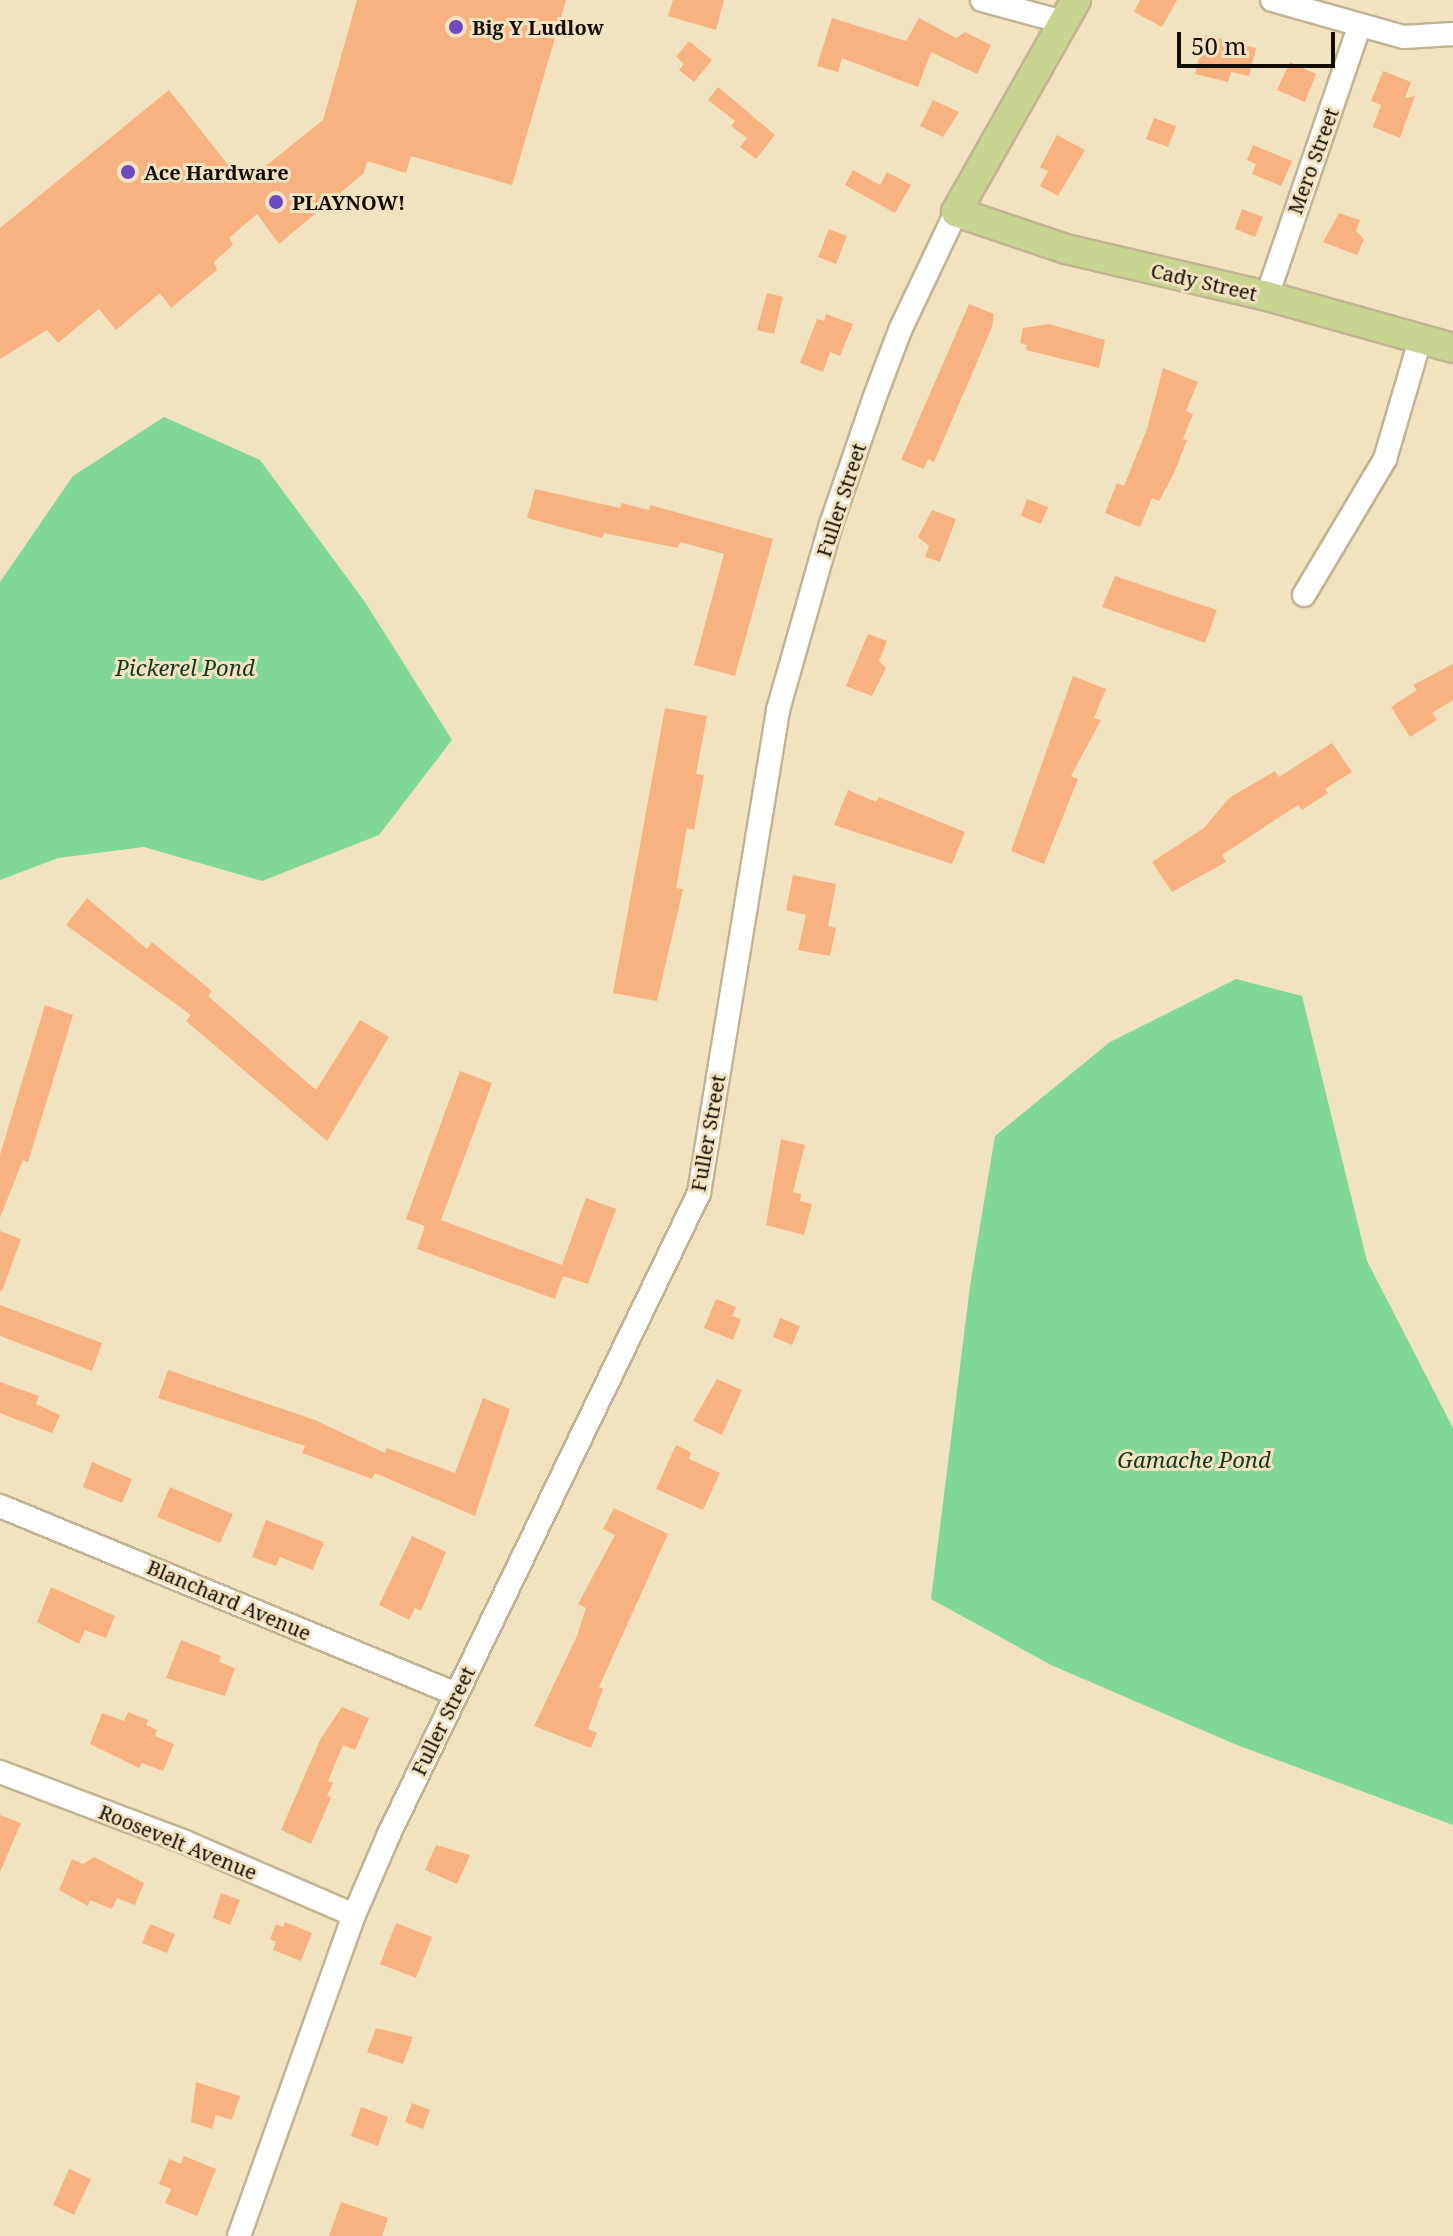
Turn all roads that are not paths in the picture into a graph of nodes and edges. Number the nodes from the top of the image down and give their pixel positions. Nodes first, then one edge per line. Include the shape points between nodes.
1 (982, 0) edge
2 (1272, 0) edge
3 (1070, 11) edge
4 (1359, 27) junction
5 (1453, 34) edge
6 (956, 212) junction
7 (1267, 296) junction
8 (1420, 340) junction
9 (1453, 348) edge
10 (1304, 595) dead end
11 (0, 1506) edge
12 (457, 1694) junction
13 (0, 1772) edge
14 (354, 1915) junction
15 (239, 2236) edge

1 - 3 street
2 - 4 street
3 - 6 main road, Fuller Street
4 - 5 street via 1404,37
4 - 7 street, Mero Street
6 - 7 main road, Cady Street via 1066,249
6 - 12 street, Fuller Street via 874,399 778,710 699,1193
7 - 8 main road, Cady Street
8 - 9 main road, Cady Street
8 - 10 street via 1385,459
11 - 12 street, Blanchard Avenue
12 - 14 street, Fuller Street
13 - 14 street, Roosevelt Avenue via 185,1842
14 - 15 street, Fuller Street

